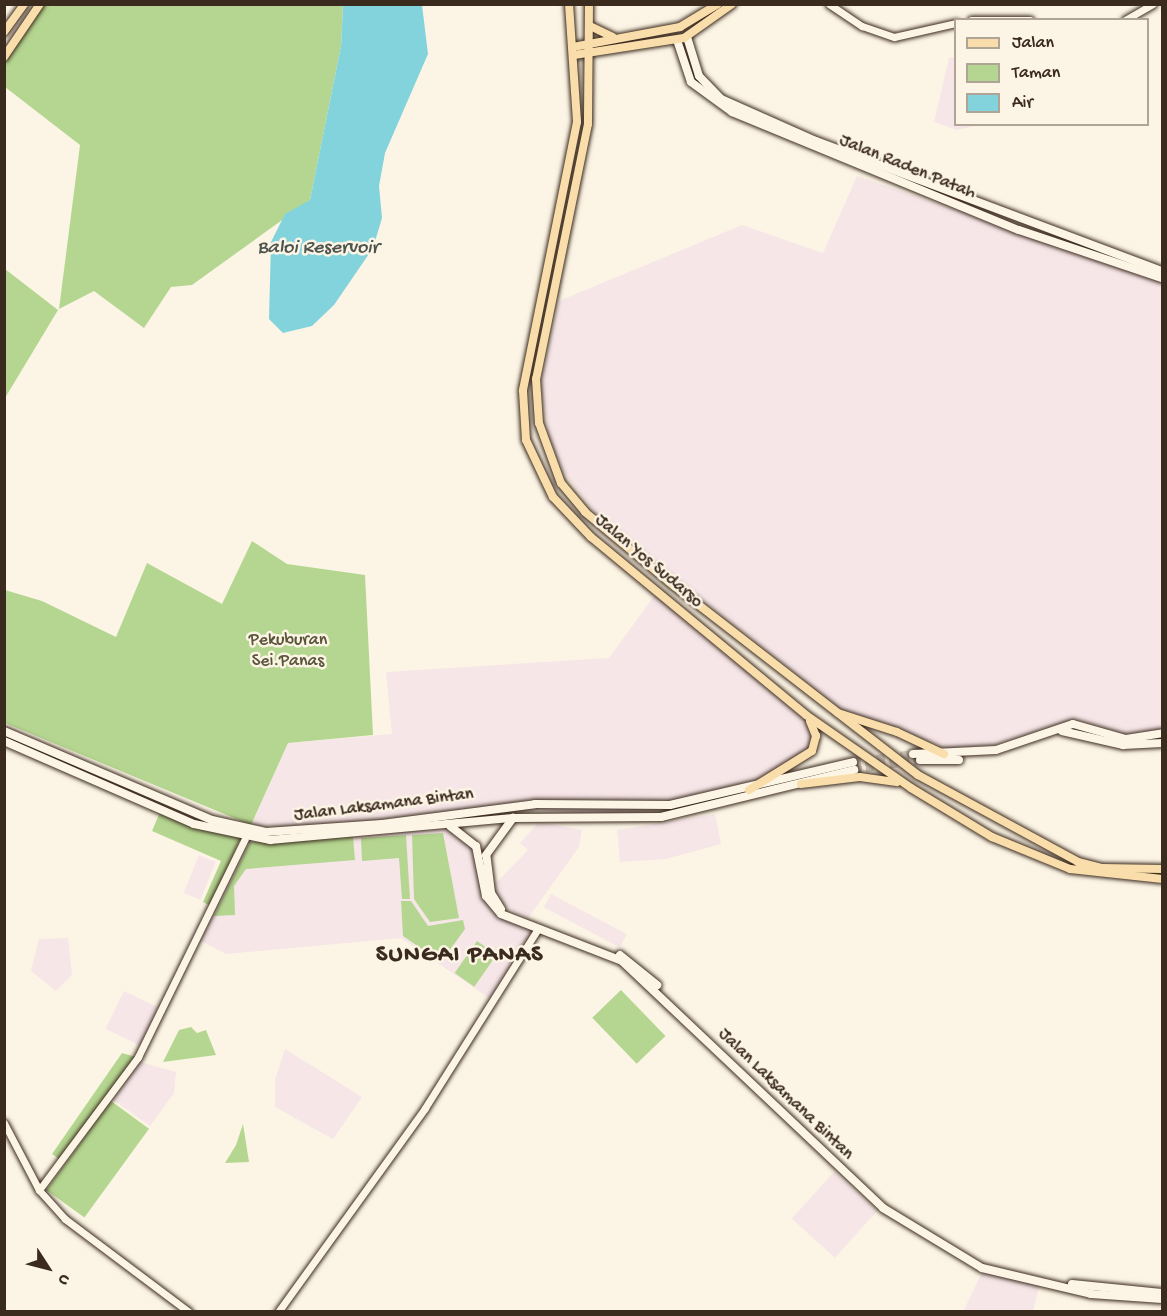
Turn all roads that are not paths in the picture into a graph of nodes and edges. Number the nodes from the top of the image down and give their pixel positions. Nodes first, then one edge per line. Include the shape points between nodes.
1 (24, 4) edge
2 (40, 4) edge
3 (569, 4) edge
4 (589, 4) edge
5 (718, 4) edge
6 (732, 4) edge
7 (828, 4) edge
8 (1153, 4) edge
9 (1128, 18) edge
10 (954, 23) edge
11 (590, 26) junction
12 (4, 32) edge
13 (687, 37) junction
14 (618, 38) junction
15 (677, 40) junction
16 (590, 49) junction
17 (573, 51) junction
18 (4, 57) edge
19 (815, 144) junction
20 (1022, 220) junction
21 (1019, 230) junction
22 (1162, 271) edge
23 (1162, 278) edge
24 (535, 322) junction
25 (546, 325) junction
26 (774, 666) junction
27 (764, 679) junction
28 (834, 712) junction
29 (806, 715) junction
30 (4, 731) edge
31 (1162, 733) edge
32 (4, 741) edge
33 (1162, 742) edge
34 (913, 754) tunnel mouth
35 (944, 754) junction
36 (920, 760) tunnel mouth
37 (801, 784) junction
38 (911, 788) junction
39 (750, 790) junction
40 (730, 795) junction
41 (732, 804) junction
42 (600, 808) junction
43 (987, 814) junction
44 (513, 818) junction
45 (600, 820) junction
46 (450, 826) junction
47 (979, 829) junction
48 (245, 839) junction
49 (1162, 869) edge
50 (1162, 879) edge
51 (537, 930) junction
52 (674, 1005) junction
53 (4, 1124) edge
54 (39, 1190) junction
55 (1162, 1293) edge
56 (1162, 1299) edge
57 (189, 1311) edge
58 (278, 1311) edge

1 - 12 main road
2 - 18 main road
3 - 17 main road, Jalan Yos Sudarso
4 - 11 main road, Jalan Yos Sudarso
5 - 14 main road via 680,27
6 - 13 main road
7 - 10 street via 862,26 894,37
8 - 9 street
11 - 14 main road
11 - 16 main road, Jalan Yos Sudarso
13 - 15 main road
13 - 19 main road, Jalan Raden Patah via 694,66 714,94
14 - 16 main road
15 - 16 main road
15 - 19 main road, Jalan Raden Patah via 691,82 708,98
16 - 17 main road
16 - 25 main road, Jalan Yos Sudarso via 588,124
17 - 24 main road, Jalan Yos Sudarso via 577,124
19 - 20 main road, Jalan Raden Patah
19 - 21 main road, Jalan Raden Patah
20 - 21 main road
20 - 22 main road, Jalan Raden Patah
21 - 23 main road, Jalan Raden Patah
24 - 25 main road
24 - 27 main road, Jalan Yos Sudarso via 525,371 524,419 529,448 553,497 591,537
25 - 26 main road, Jalan Yos Sudarso via 536,379 537,410 561,483 595,520
26 - 27 main road
26 - 28 main road, Jalan Yos Sudarso
27 - 29 main road, Jalan Yos Sudarso
28 - 35 main road via 897,732
28 - 43 main road, Jalan Yos Sudarso via 918,775
29 - 38 main road, Jalan Yos Sudarso
29 - 39 main road via 815,728 812,751
30 - 42 main road, Jalan Laksamana Bintan via 212,820 258,831 382,824 535,804
31 - 35 main road via 1126,739 1072,724 996,750
32 - 48 main road, Jalan Laksamana Bintan via 194,824
33 - 36 main road via 1123,746 1068,730 1003,753
34 - 35 main road
37 - 38 main road via 881,777
37 - 39 main road, Jalan Laksamana Bintan via 854,766
37 - 41 main road, Jalan Laksamana Bintan
38 - 47 main road, Jalan Yos Sudarso
39 - 40 main road, Jalan Laksamana Bintan
40 - 41 main road
40 - 42 main road, Jalan Laksamana Bintan
41 - 45 main road, Jalan Laksamana Bintan via 660,818
42 - 45 main road
43 - 47 main road
43 - 49 main road, Jalan Yos Sudarso via 1087,865
44 - 45 main road, Jalan Laksamana Bintan
44 - 46 main road, Jalan Laksamana Bintan
44 - 52 main road, Jalan Laksamana Bintan via 486,855 488,884 498,906 525,922 619,954
46 - 48 main road, Jalan Laksamana Bintan
46 - 51 main road, Jalan Laksamana Bintan via 476,846 489,902 508,919
47 - 50 main road, Jalan Yos Sudarso via 1070,869
48 - 54 street via 138,1057
51 - 52 main road, Jalan Laksamana Bintan via 614,957
51 - 58 street via 425,1108
52 - 55 main road, Jalan Laksamana Bintan via 870,1193 970,1258 1085,1287
52 - 56 main road, Jalan Laksamana Bintan via 874,1201 942,1246 978,1267 1022,1280 1091,1294
53 - 54 street
54 - 57 street via 80,1232

